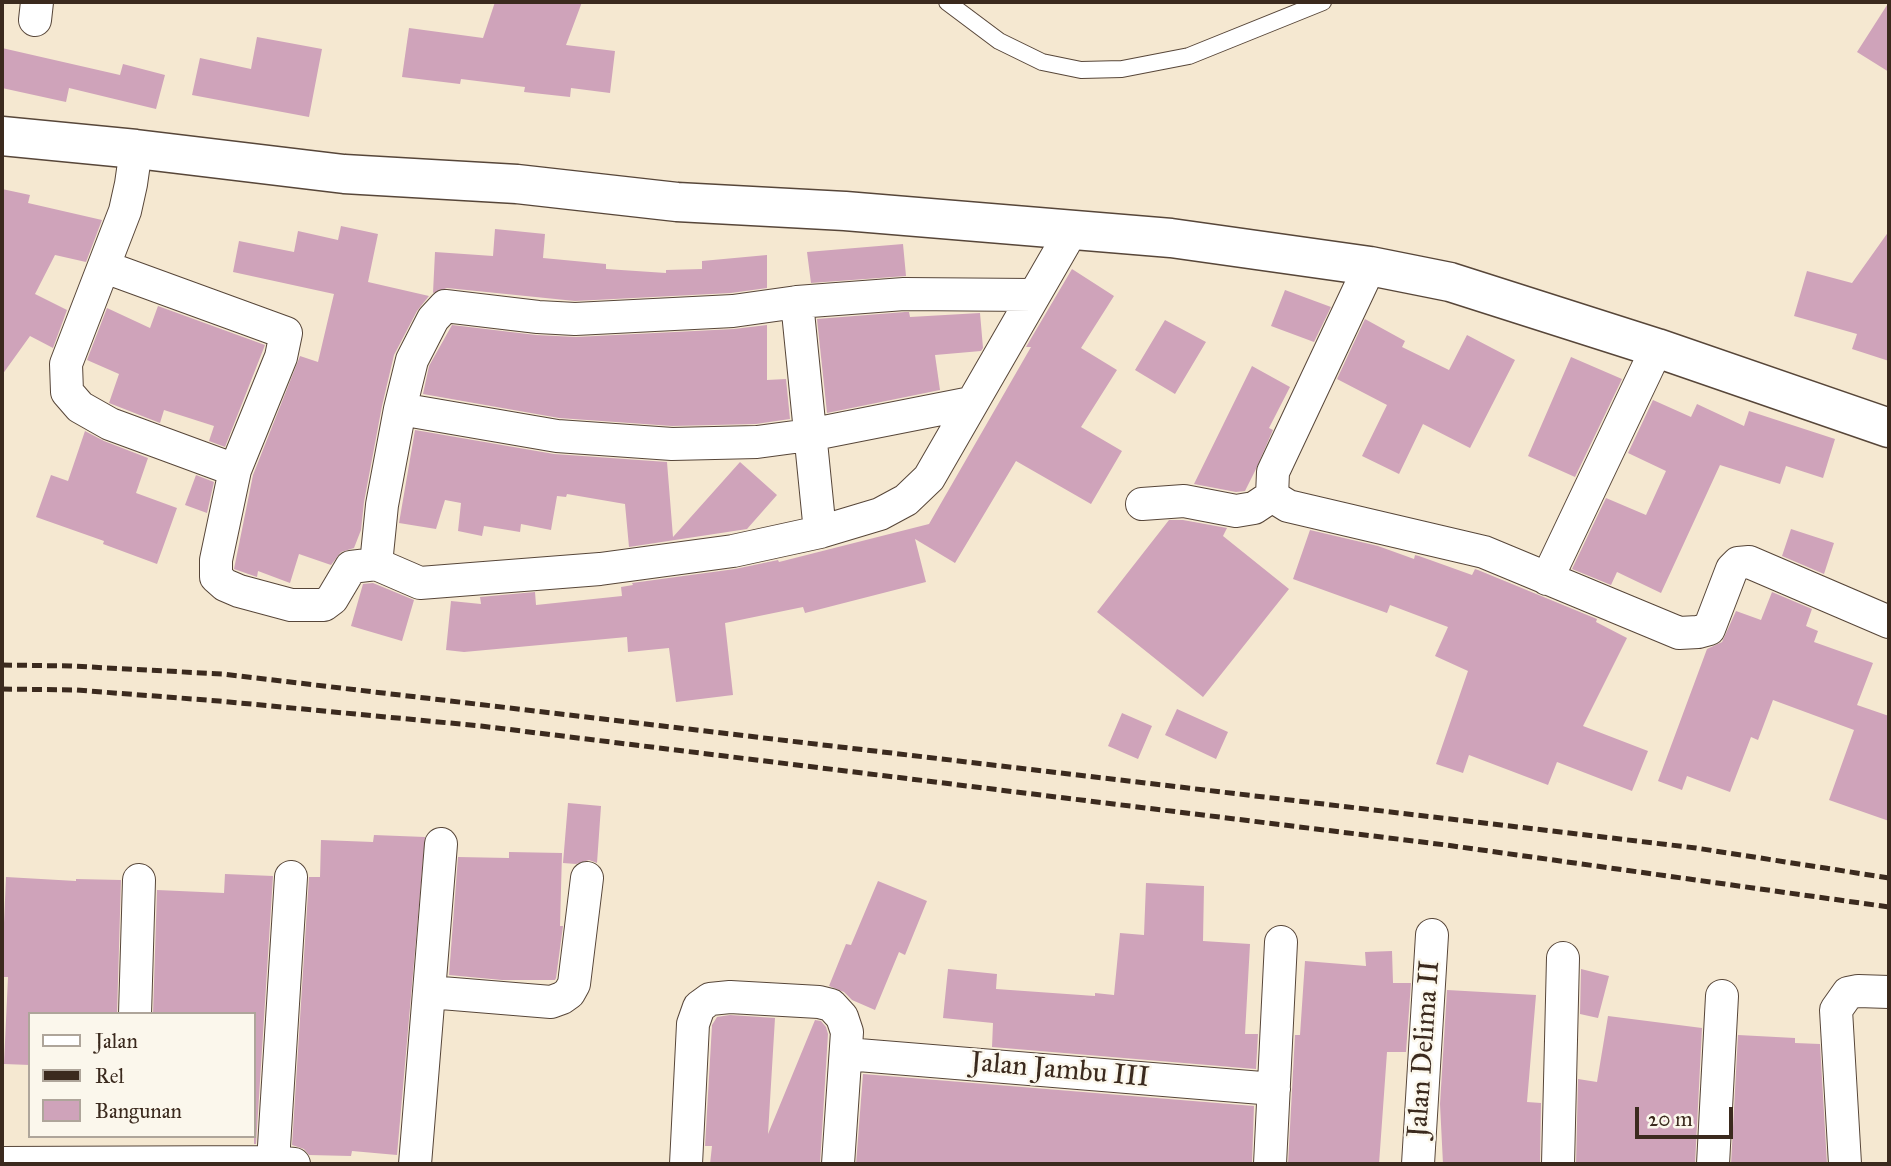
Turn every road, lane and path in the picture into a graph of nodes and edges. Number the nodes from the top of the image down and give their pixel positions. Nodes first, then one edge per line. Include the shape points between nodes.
1 (947, 2) edge
2 (1323, 2) edge
3 (2, 136) edge
4 (135, 149) junction
5 (1072, 230) junction
6 (1370, 266) junction
7 (105, 267) junction
8 (1033, 295) junction
9 (797, 302) junction
10 (1657, 348) junction
11 (971, 403) junction
12 (400, 410) junction
13 (1889, 428) edge
14 (809, 435) junction
15 (235, 470) junction
16 (1272, 496) junction
17 (1143, 504) dead end
18 (820, 532) junction
19 (376, 564) junction
20 (1547, 579) junction
21 (1889, 622) edge
22 (441, 844) dead end
23 (290, 877) dead end
24 (587, 878) dead end
25 (139, 880) dead end
26 (1432, 935) dead end
27 (1282, 942) dead end
28 (1563, 958) dead end
29 (429, 992) junction
30 (1889, 992) edge
31 (1722, 996) dead end
32 (135, 1012) edge
33 (846, 1054) junction
34 (1274, 1089) junction
35 (132, 1149) edge
36 (2, 1163) edge
37 (283, 1163) edge
38 (415, 1164) edge
39 (686, 1164) edge
40 (838, 1164) edge
41 (1270, 1164) edge
42 (1418, 1164) edge
43 (1558, 1164) edge
44 (1713, 1164) edge
45 (1845, 1164) edge

1 - 2 lane via 999,41 1042,62 1081,70 1122,69 1189,56
3 - 4 street
4 - 5 street via 344,174
4 - 7 street via 125,211
5 - 6 street via 1171,238
5 - 8 street
6 - 10 street via 1450,282
6 - 16 street via 1273,472
7 - 15 street via 66,364 67,392 80,407 110,424
7 - 15 street via 286,332 277,369
8 - 9 street via 904,294
8 - 11 street
9 - 12 street via 733,311 575,319 445,306 412,360
9 - 14 street
10 - 13 street
10 - 20 street
11 - 14 street
11 - 18 street via 929,478 906,500 880,514
12 - 14 street via 604,441 757,442
12 - 19 street
14 - 18 street
15 - 19 street via 215,560 216,577 225,585 291,605 324,605 351,567
16 - 17 street via 1254,508 1236,511 1184,501
16 - 20 street via 1288,506 1484,552
18 - 19 street via 733,551 600,569 420,583
20 - 21 street via 1679,633 1698,632 1709,629 1732,569 1749,562
22 - 29 street
23 - 37 street
24 - 29 street via 574,984 569,993 551,1002
25 - 32 street
26 - 42 street, Jalan Delima II
27 - 34 street
28 - 43 street
29 - 38 street
30 - 45 street via 1848,993 1836,1010
31 - 44 street
33 - 34 street, Jalan Jambu III
33 - 39 street via 848,1032 831,1005 710,999 699,1007 693,1024
33 - 40 street
34 - 41 street
35 - 36 street
35 - 37 street

